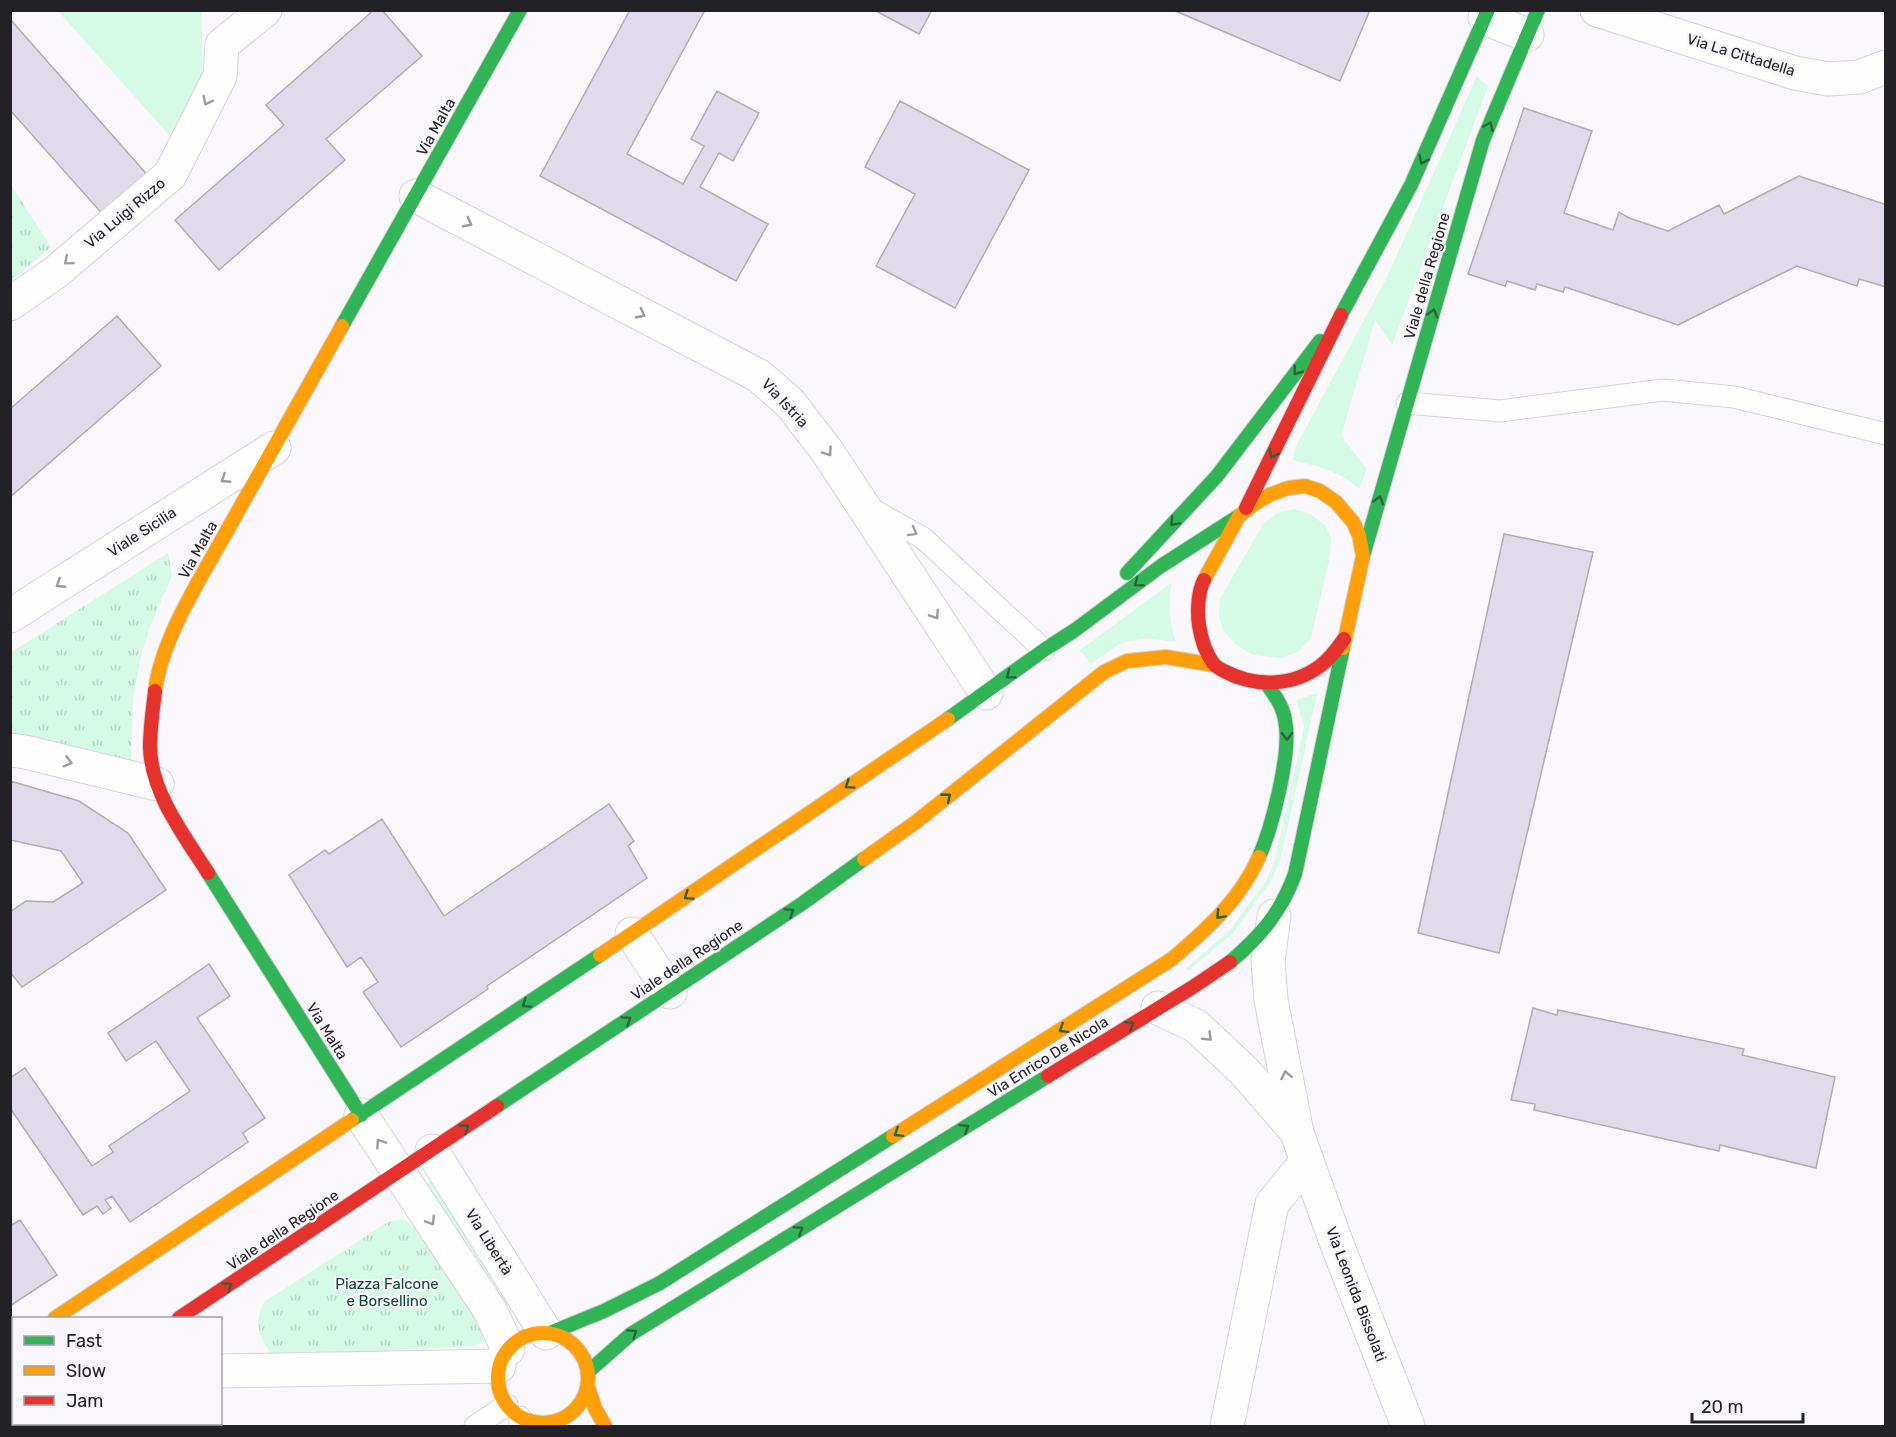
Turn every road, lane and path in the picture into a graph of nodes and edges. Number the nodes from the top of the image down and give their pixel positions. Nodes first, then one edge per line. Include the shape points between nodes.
1 (265, 10) edge
2 (520, 10) edge
3 (1597, 10) edge
4 (1480, 13) edge
5 (1533, 22) edge
6 (1886, 67) edge
7 (416, 196) junction
8 (10, 304) edge
9 (1345, 307) junction
10 (1407, 403) junction
11 (1886, 434) edge
12 (274, 448) junction
13 (862, 503) junction
14 (1243, 512) junction
15 (1363, 556) junction
16 (10, 616) edge
17 (1075, 630) junction
18 (1344, 639) junction
19 (1044, 650) junction
20 (1214, 665) junction
21 (1266, 683) junction
22 (986, 693) junction
23 (10, 750) edge
24 (157, 784) junction
25 (1274, 916) junction
26 (632, 934) junction
27 (670, 992) junction
28 (1158, 1008) junction
29 (361, 1115) junction
30 (1302, 1147) junction
31 (432, 1150) junction
32 (399, 1172) junction
33 (57, 1317) edge
34 (181, 1317) edge
35 (548, 1333) junction
36 (504, 1358) junction
37 (222, 1371) edge
38 (589, 1371) junction
39 (588, 1388) junction
40 (520, 1419) edge
41 (475, 1426) edge
42 (605, 1426) edge
43 (1227, 1426) edge
44 (1408, 1426) edge

1 -> 8 street, Via Luigi Rizzo via 222,45 220,76 170,175 56,272
2 - 7 street, Via Malta
3 - 6 street, Via La Cittadella via 1795,73 1828,79 1859,77
4 - 5 street
4 -> 9 street via 1411,185
10 -> 5 street, Viale della Regione via 1483,140
7 - 12 street, Via Malta
7 -> 13 street, Via Istria via 759,376 790,403
9 -> 14 street
9 -> 17 street via 1217,476
10 - 11 lane via 1500,411 1663,390 1734,397
15 -> 10 street, Viale della Regione
12 -> 16 street, Viale Sicilia
12 - 24 street, Via Malta via 198,583 157,677 150,748
13 -> 19 lane via 923,538
13 -> 22 street, Via Istria
14 - 15 street via 1263,497 1305,486 1336,503 1358,529
14 -> 17 street
14 - 20 street via 1200,588 1198,618 1202,641
15 - 18 street
17 - 19 street
18 - 21 street via 1334,654 1311,672 1285,682
18 - 25 street, Via Enrico De Nicola via 1295,874
19 -> 22 street
20 - 21 street via 1234,676
27 -> 20 street, Viale della Regione via 916,822 1104,672 1127,661 1166,657
21 -> 35 street, Via Enrico De Nicola via 1279,700 1287,736 1269,828 1245,884 1208,928 1172,959 660,1283
22 -> 26 street
23 -> 24 street
24 - 29 street, Via Malta via 178,826
25 - 28 street, Via Enrico De Nicola via 1257,940 1206,981
30 -> 25 street via 1271,1000 1268,961
26 - 27 street
26 -> 29 street
31 -> 27 street, Viale della Regione
28 -> 30 street via 1196,1026 1244,1071
38 -> 28 street, Via Enrico De Nicola via 631,1334
32 -> 29 street
29 - 33 street
30 - 43 street via 1272,1204
30 - 44 street, Via Leonida Bissolati
31 - 32 street, Viale della Regione
31 - 35 street, Via Libertà
34 -> 32 street, Viale della Regione
32 -> 36 street via 491,1312
35 - 36 street via 520,1339
35 - 38 street via 575,1345
36 - 37 street
36 - 40 street via 498,1380 500,1393
38 - 39 street
39 - 40 street via 583,1401 563,1419 536,1423
39 - 42 street
40 - 41 lane

